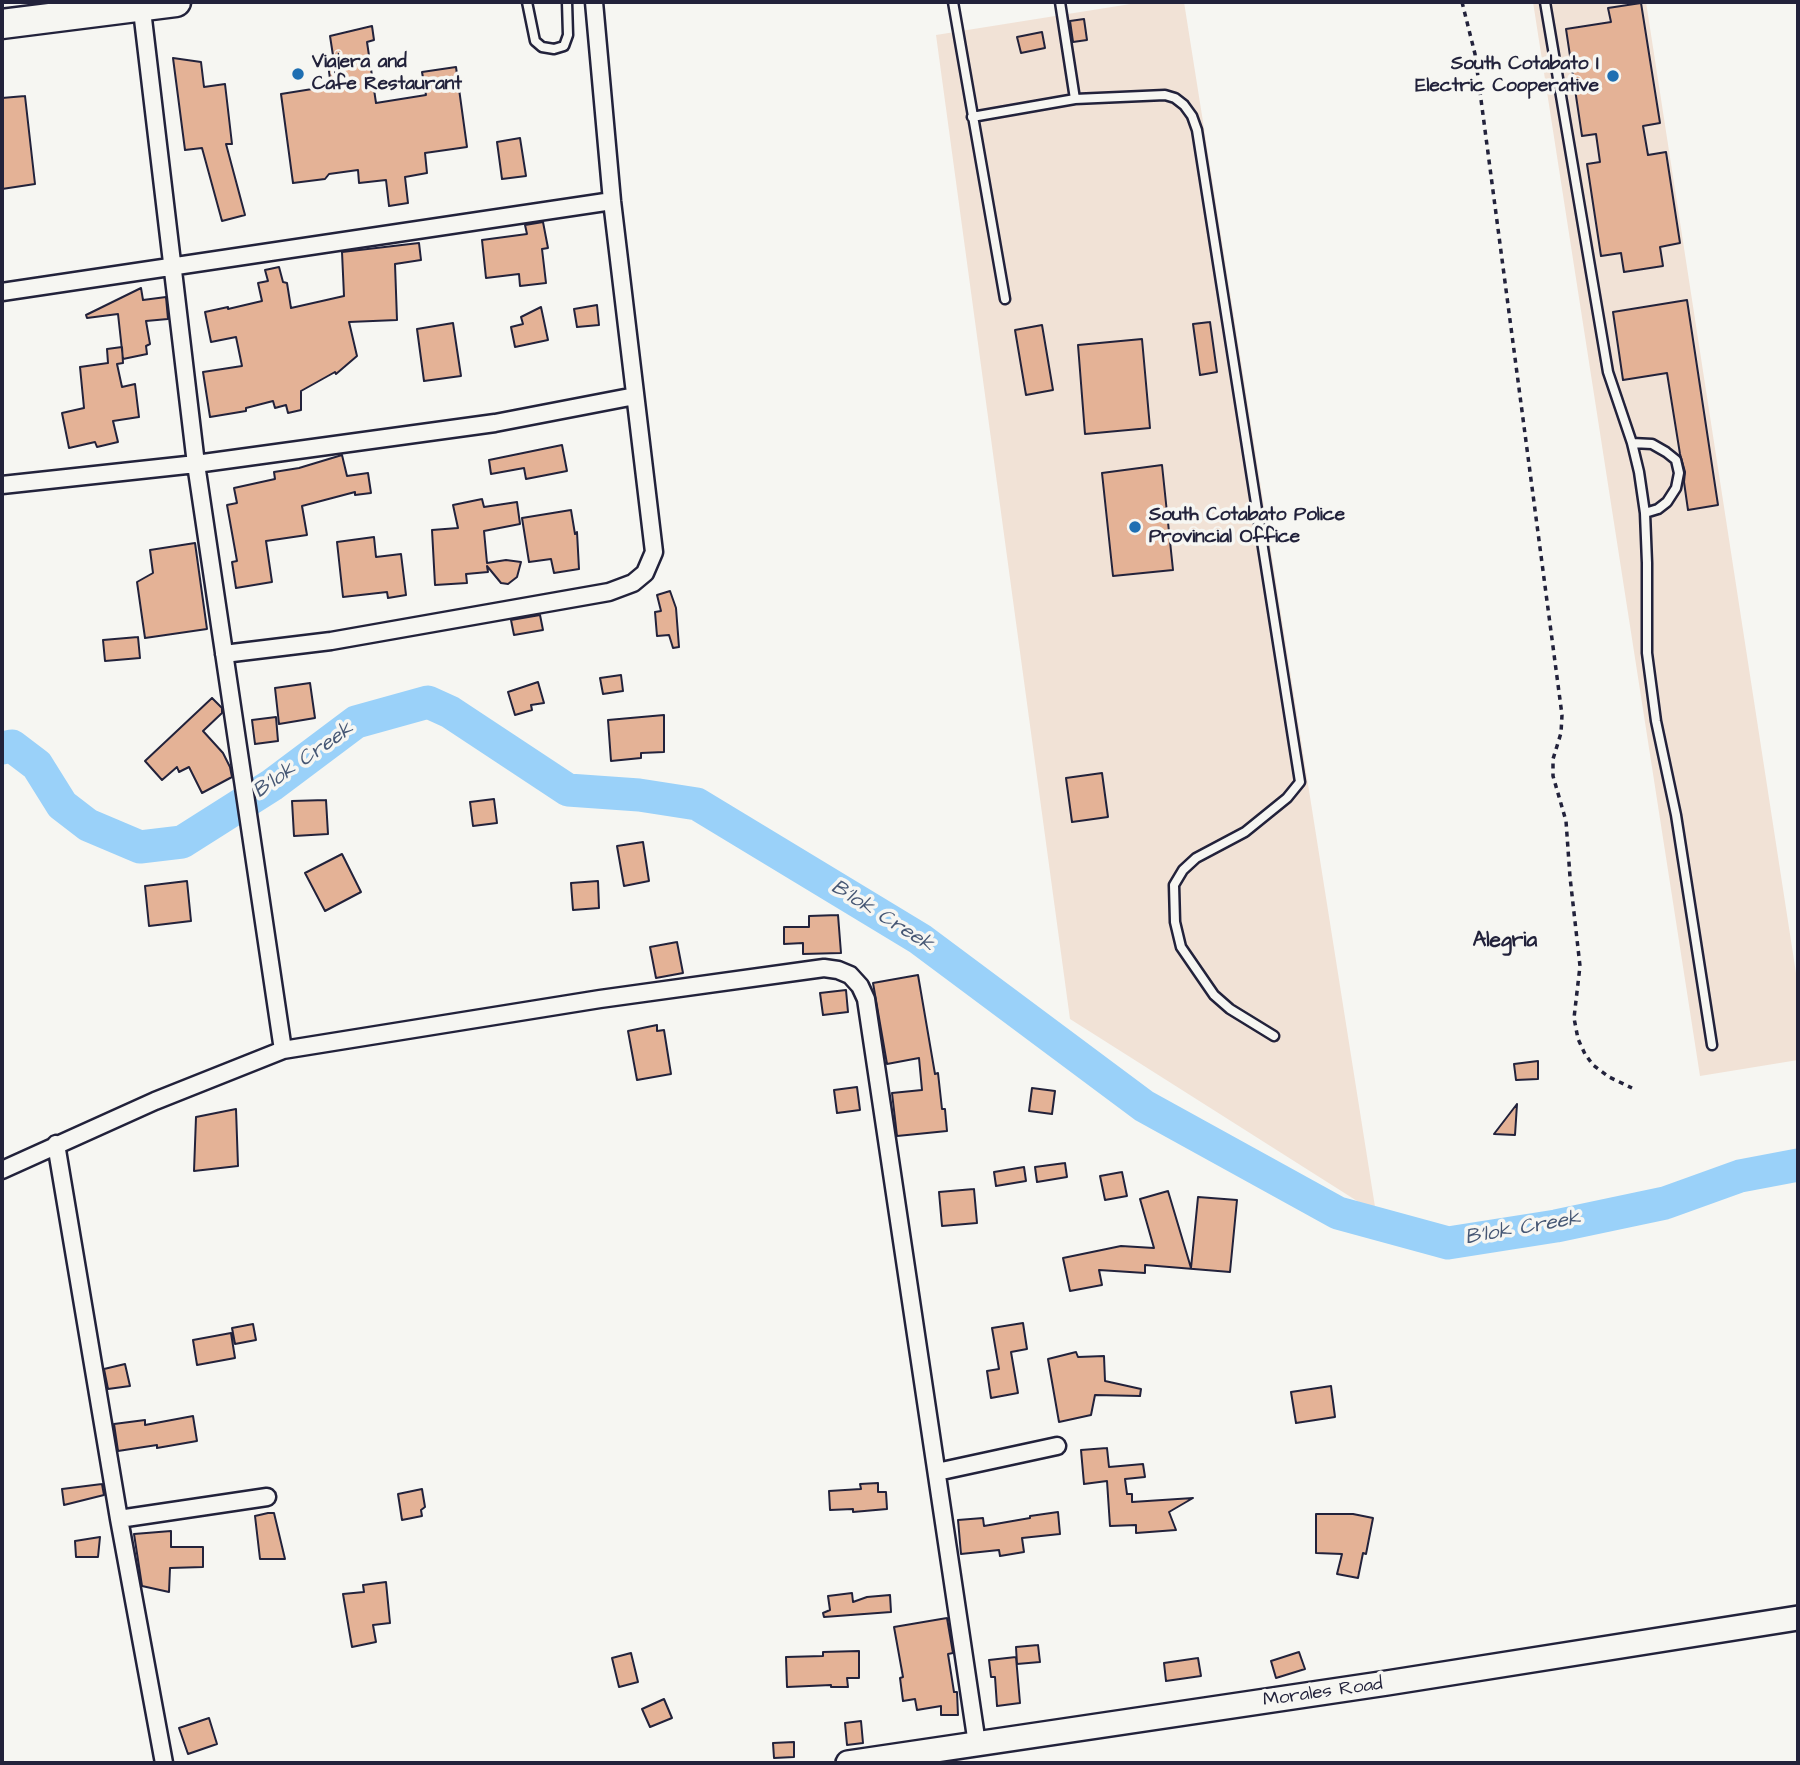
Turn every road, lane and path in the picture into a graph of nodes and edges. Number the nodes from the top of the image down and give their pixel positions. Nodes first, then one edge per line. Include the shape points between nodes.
1 (176, 2) edge
2 (527, 2) edge
3 (567, 2) edge
4 (594, 2) edge
5 (953, 2) edge
6 (1060, 2) edge
7 (1462, 2) edge
8 (1545, 2) edge
9 (141, 4) edge
10 (2, 24) edge
11 (1075, 99) junction
12 (972, 117) junction
13 (612, 201) junction
14 (173, 268) junction
15 (2, 292) edge
16 (1004, 299) dead end
17 (635, 396) junction
18 (1632, 443) junction
19 (196, 464) junction
20 (2, 485) edge
21 (1645, 513) junction
22 (224, 653) junction
23 (1274, 1036) dead end
24 (1712, 1045) dead end
25 (283, 1050) junction
26 (1632, 1088) dead end
27 (56, 1144) junction
28 (2, 1170) edge
29 (1058, 1446) dead end
30 (937, 1472) junction
31 (267, 1497) dead end
32 (119, 1520) junction
33 (1798, 1618) edge
34 (977, 1744) junction
35 (164, 1763) edge
36 (848, 1763) edge

1 - 9 highway
2 - 3 lane via 536,41 554,49 564,46 568,35
4 - 13 street
5 - 12 lane
6 - 11 lane
7 - 26 path via 1477,68 1562,715 1553,776 1566,821 1580,966 1574,1018 1578,1039 1594,1065
8 - 18 lane via 1608,372
9 - 10 highway
9 - 14 street
11 - 12 lane
11 - 23 lane via 1165,95 1184,105 1197,130 1300,782 1245,832 1183,870 1174,885 1175,922 1181,947 1214,995
12 - 16 lane
13 - 14 street
13 - 17 street
14 - 15 street
14 - 19 street
17 - 19 street via 495,423
17 - 22 street via 654,552 645,573 633,583 609,592 331,641
18 - 21 lane
18 - 21 lane via 1651,444 1666,452 1676,460 1679,473 1667,502
19 - 20 street
19 - 22 street
21 - 24 lane via 1650,680
22 - 25 street
25 - 27 street
25 - 30 street via 824,968 850,975 866,999
27 - 28 street
27 - 32 street
29 - 30 street
30 - 34 street
31 - 32 street
32 - 35 street
33 - 34 street, Morales Road
34 - 36 street, Morales Road

